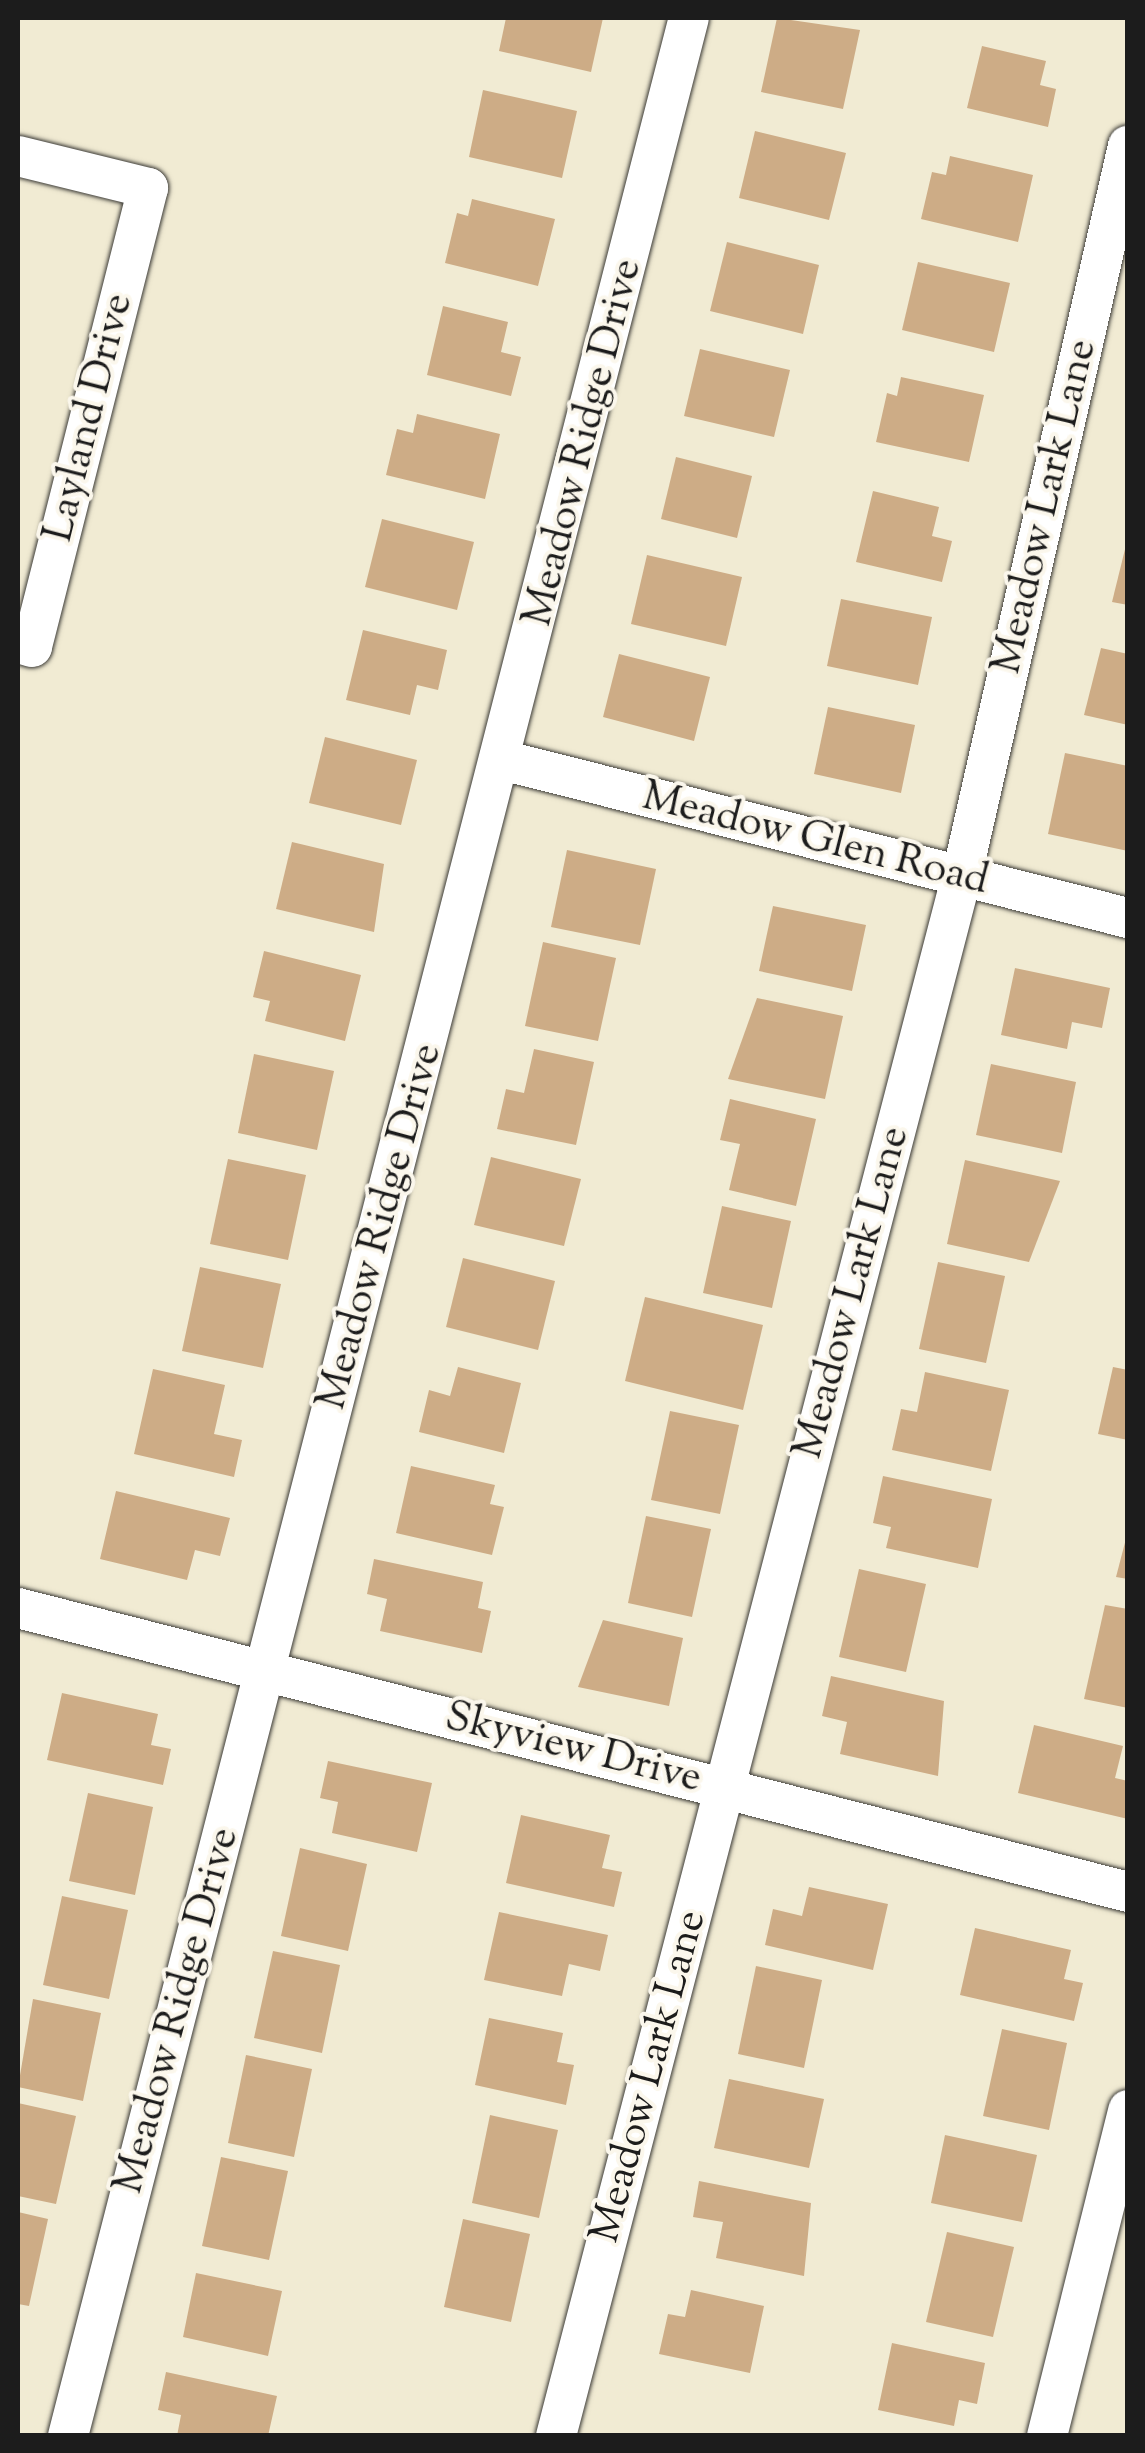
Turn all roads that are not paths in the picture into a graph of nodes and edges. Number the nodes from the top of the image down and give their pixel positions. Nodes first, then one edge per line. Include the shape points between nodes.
1 (689, 18) edge
2 (1128, 146) edge
3 (18, 156) edge
4 (25, 645) edge
5 (502, 760) junction
6 (961, 879) junction
7 (1128, 918) edge
8 (18, 1608) edge
9 (265, 1674) junction
10 (725, 1786) junction
11 (1128, 1892) edge
12 (1128, 2110) edge
13 (68, 2436) edge
14 (556, 2436) edge
15 (1047, 2436) edge

1 - 5 street, Meadow Ridge Drive
2 - 6 street, Meadow Lark Lane
3 - 4 street, Layland Drive via 148,188
5 - 6 street, Meadow Glen Road
5 - 9 street, Meadow Ridge Drive
6 - 7 street, Meadow Glen Road
6 - 10 street, Meadow Lark Lane
8 - 9 street, Skyview Drive
9 - 10 street, Skyview Drive
9 - 13 street, Meadow Ridge Drive
10 - 11 street, Skyview Drive
10 - 14 street, Meadow Lark Lane
12 - 15 street

